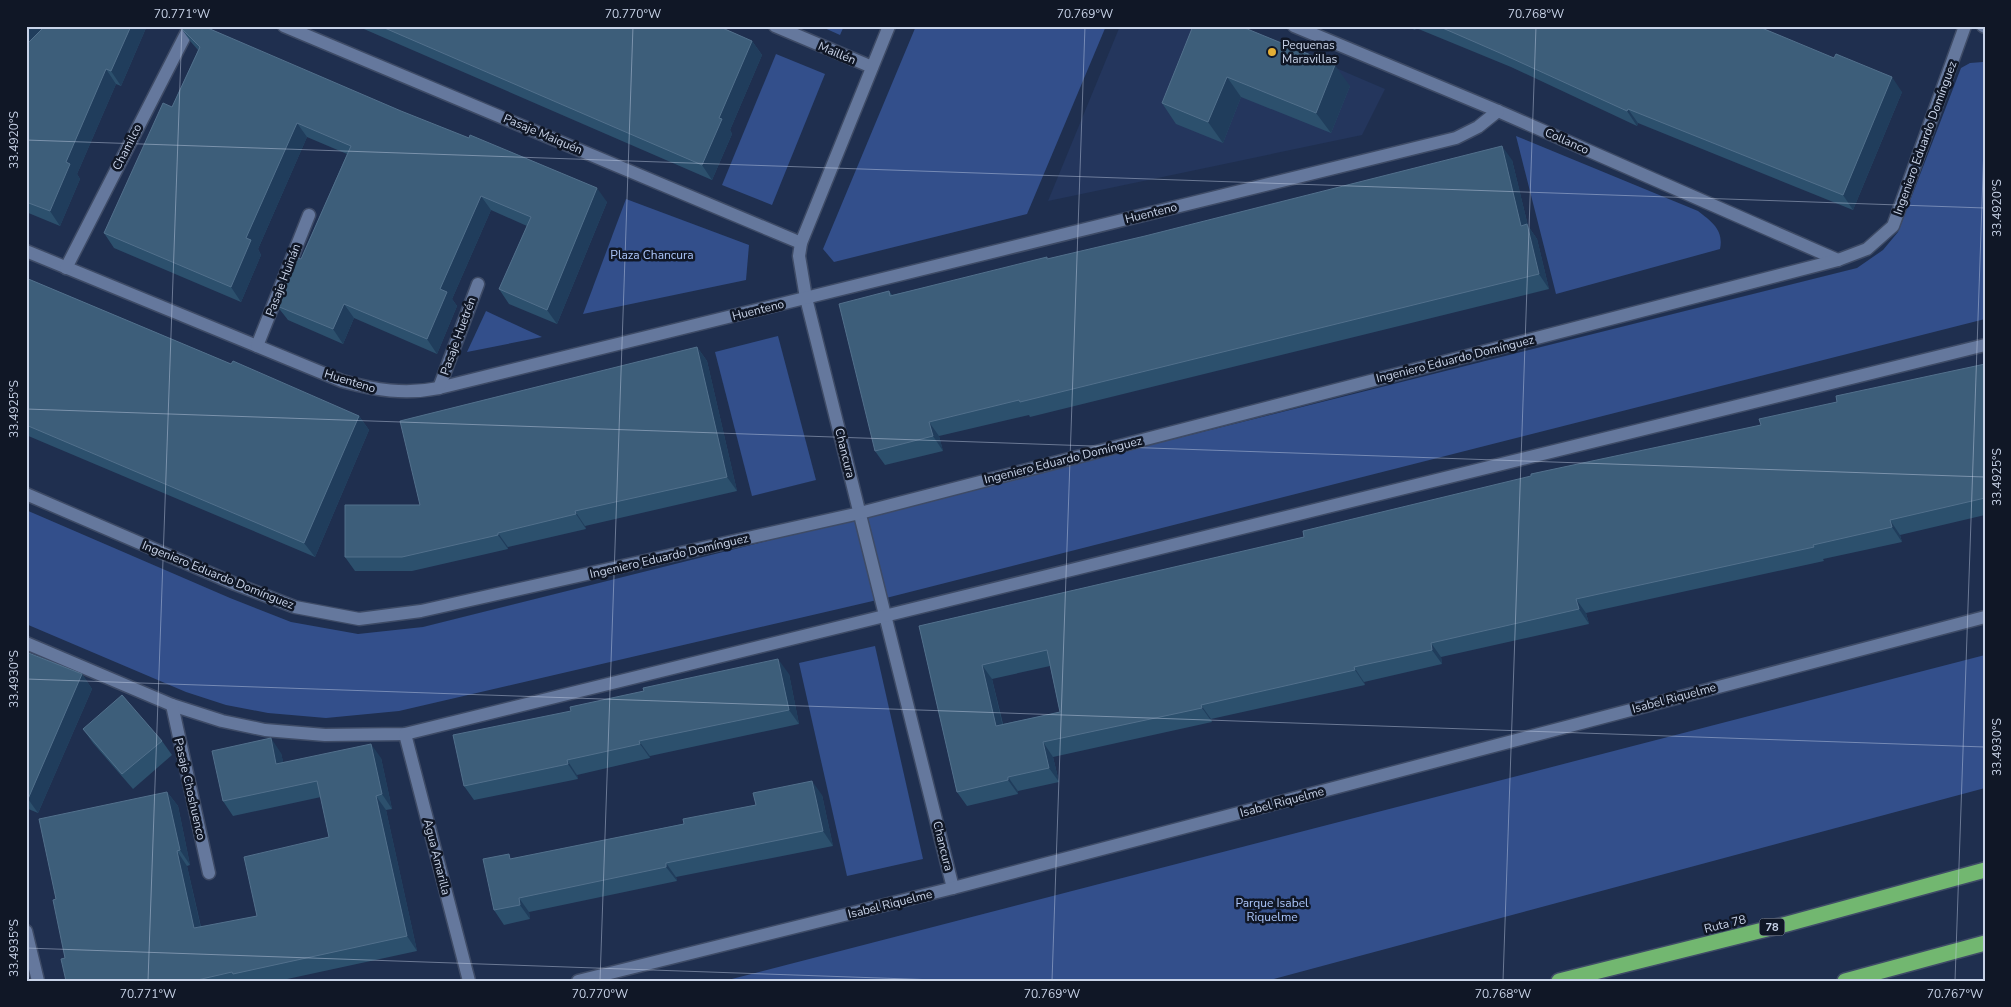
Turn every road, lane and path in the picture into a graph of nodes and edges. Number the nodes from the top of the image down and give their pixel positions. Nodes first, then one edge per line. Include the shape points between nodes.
1 (190, 26) edge
2 (284, 26) edge
3 (774, 26) edge
4 (889, 26) edge
5 (1294, 26) edge
6 (1966, 26) edge
7 (872, 67) junction
8 (1498, 111) junction
9 (309, 215) dead end
10 (801, 243) junction
11 (26, 251) edge
12 (1838, 260) junction
13 (66, 268) junction
14 (478, 284) dead end
15 (806, 298) junction
16 (1985, 345) edge
17 (257, 346) junction
18 (439, 388) junction
19 (26, 494) edge
20 (860, 512) junction
21 (886, 615) junction
22 (1985, 617) edge
23 (26, 643) edge
24 (172, 705) junction
25 (405, 734) junction
26 (1985, 870) edge
27 (209, 873) dead end
28 (953, 888) junction
29 (26, 931) edge
30 (1985, 943) edge
31 (38, 981) edge
32 (469, 981) edge
33 (578, 981) edge
34 (1559, 981) edge
35 (1845, 981) edge

1 - 13 street, Chamilco
2 - 10 street, Pasaje Maiquén
3 - 7 street, Maillén
4 - 7 street, Chancura
5 - 8 street, Collanco
6 - 12 street, Ingeniero Eduardo Domínguez via 1893,226 1867,249
7 - 10 street, Chancura
8 - 12 street, Collanco
8 - 15 street, Huenteno via 1478,127 1456,138
9 - 17 street, Pasaje Huinán
10 - 15 street, Chancura via 799,256
11 - 13 street, Huenteno
12 - 20 street, Ingeniero Eduardo Domínguez
13 - 17 street, Huenteno
14 - 18 street, Pasaje Huetrén
15 - 18 street, Huenteno
15 - 20 street, Chancura
16 - 21 street
17 - 18 street, Huenteno via 366,388 410,392
19 - 20 street, Ingeniero Eduardo Domínguez via 286,604 359,619 420,611
20 - 21 street, Chancura
21 - 25 street
21 - 28 street, Chancura
22 - 28 street, Isabel Riquelme
23 - 24 street
24 - 25 street via 265,730 326,735
24 - 27 street, Pasaje Choshuenco
25 - 32 street, Agua Amarilla
26 - 34 highway, Ruta 78 / 78
28 - 33 street, Isabel Riquelme
29 - 31 street
30 - 35 highway

